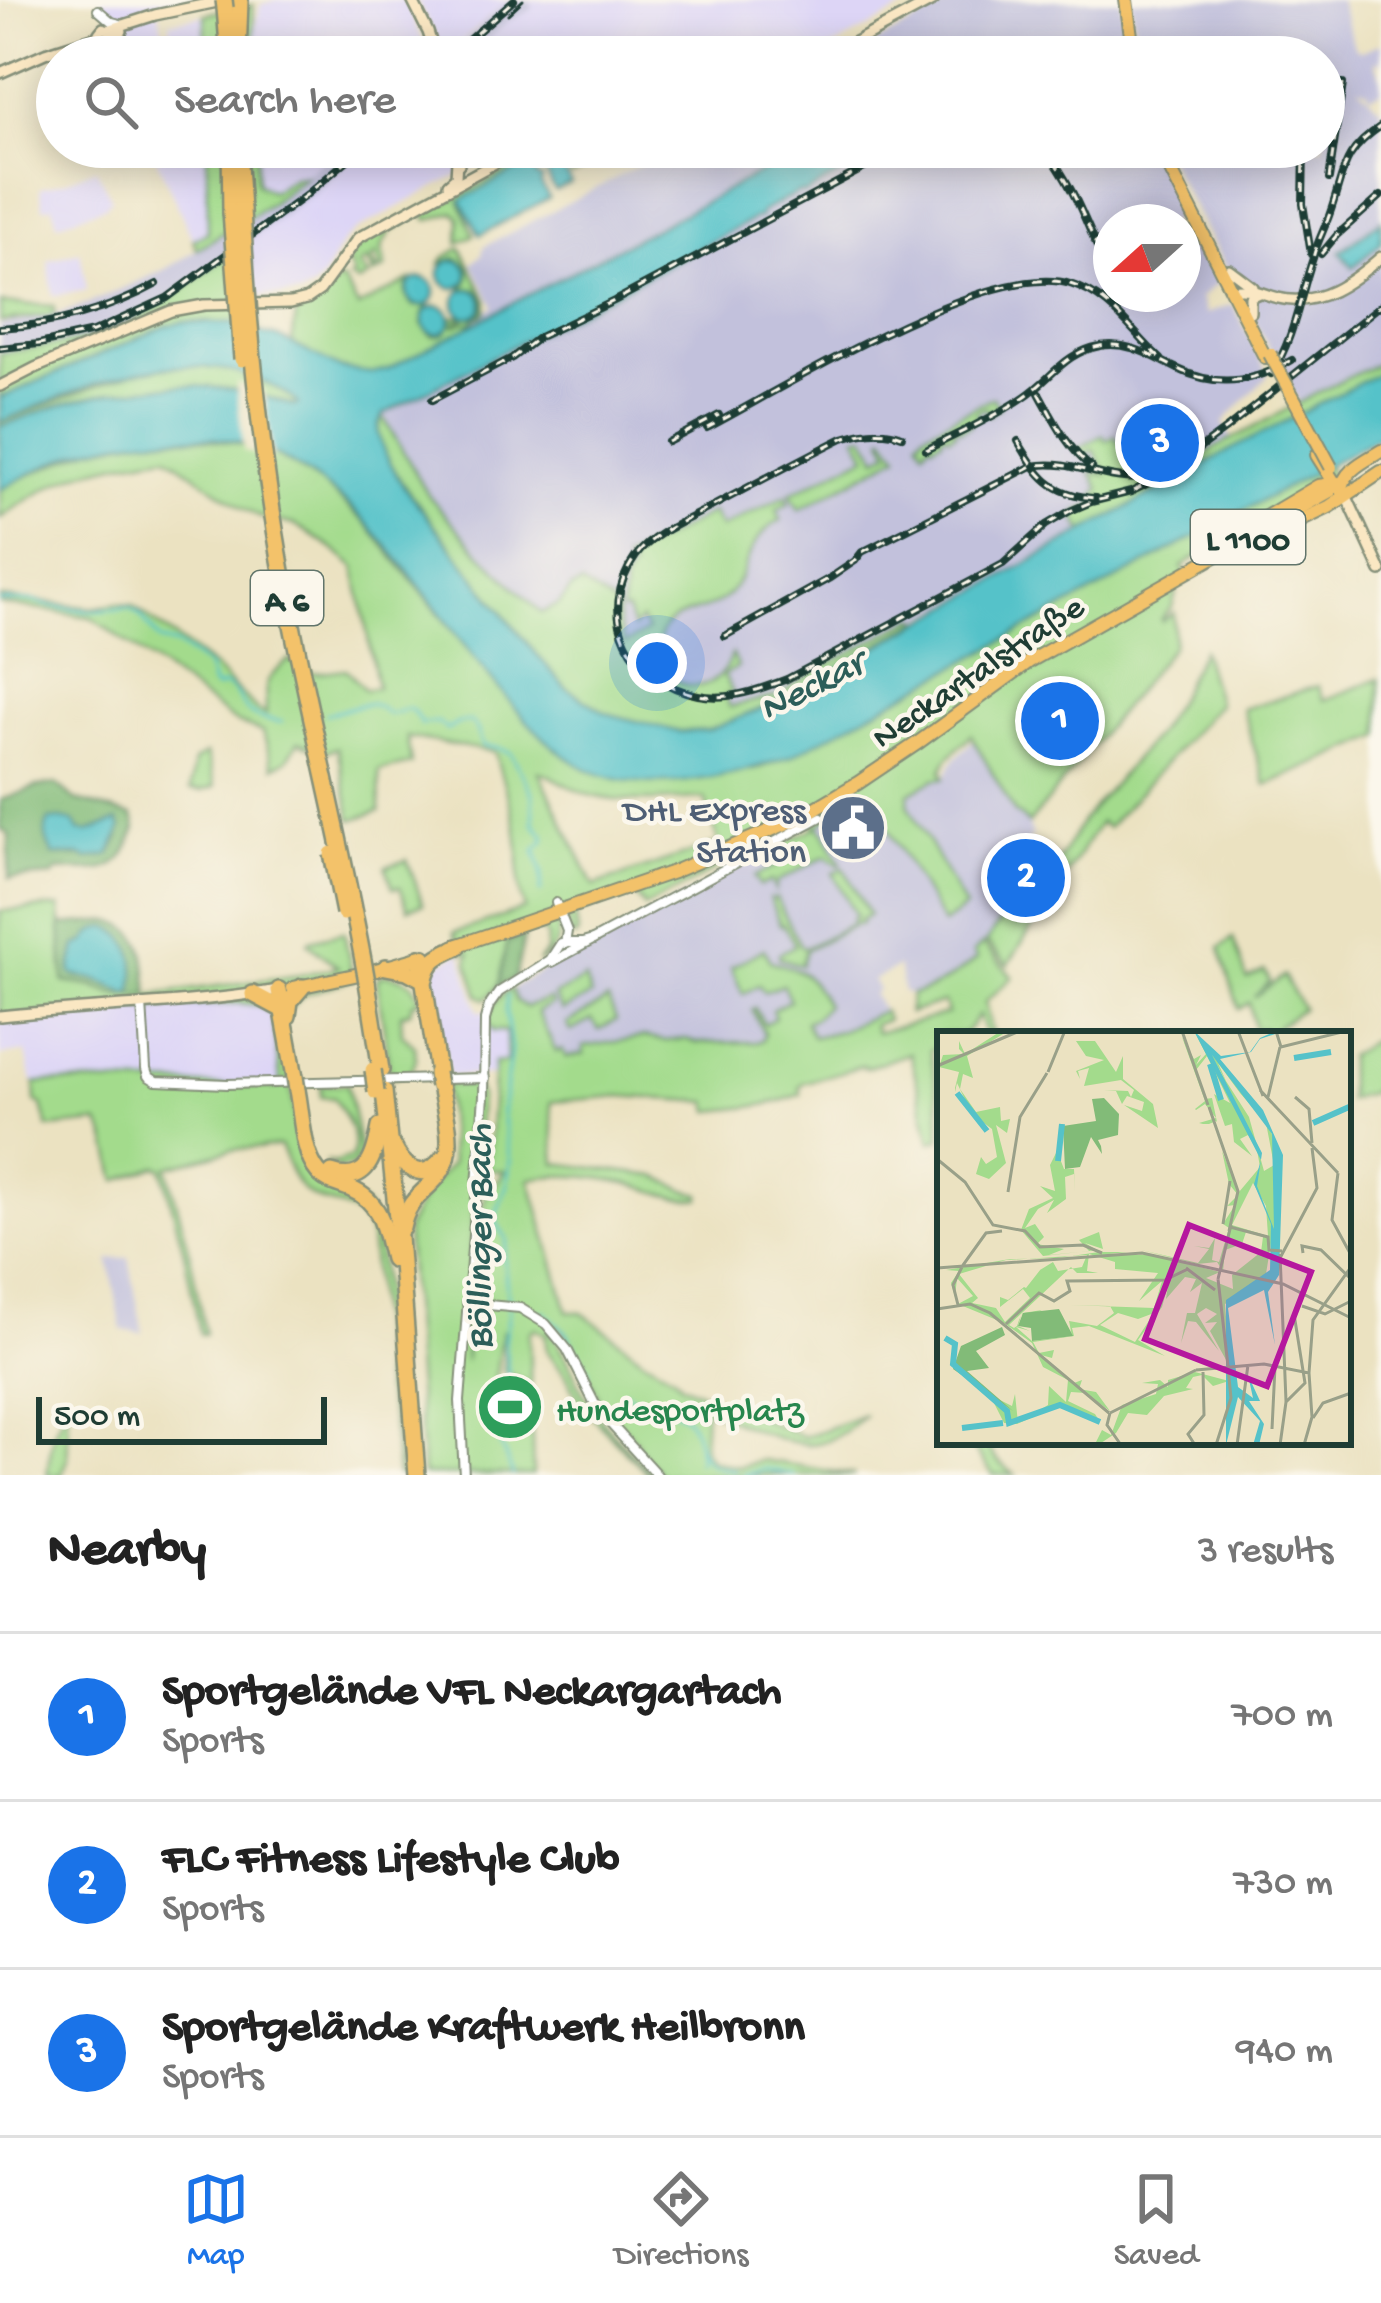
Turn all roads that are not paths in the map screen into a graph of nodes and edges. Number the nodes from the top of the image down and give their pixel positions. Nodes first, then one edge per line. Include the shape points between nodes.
1 (409, 0) edge
2 (934, 0) edge
3 (1130, 2) edge
4 (232, 3) edge
5 (97, 5) edge
6 (166, 14) junction
7 (128, 23) junction
8 (106, 32) junction
9 (94, 36) edge
10 (232, 36) edge
11 (428, 36) edge
12 (866, 36) edge
13 (1135, 36) edge
14 (36, 57) edge
15 (0, 73) edge
16 (235, 168) edge
17 (457, 168) edge
18 (463, 168) edge
19 (464, 168) edge
20 (487, 168) edge
21 (1174, 168) edge
22 (1174, 168) edge
23 (470, 178) junction
24 (436, 196) junction
25 (1381, 257) edge
26 (1229, 269) junction
27 (1235, 289) junction
28 (1261, 292) junction
29 (1250, 312) junction
30 (1268, 356) junction
31 (2, 384) edge
32 (1381, 454) edge
33 (1327, 470) junction
34 (1381, 472) edge
35 (1338, 488) junction
36 (1381, 571) edge
37 (1150, 593) junction
38 (821, 817) dead end
39 (558, 908) junction
40 (533, 917) junction
41 (561, 928) junction
42 (593, 940) junction
43 (564, 942) junction
44 (454, 947) junction
45 (418, 958) junction
46 (555, 961) junction
47 (386, 968) junction
48 (422, 980) junction
49 (508, 985) junction
50 (302, 987) junction
51 (281, 990) junction
52 (253, 994) junction
53 (145, 1008) junction
54 (285, 1014) junction
55 (0, 1016) edge
56 (485, 1078) junction
57 (438, 1079) junction
58 (297, 1083) junction
59 (385, 1132) junction
60 (400, 1237) junction
61 (392, 1259) junction
62 (467, 1303) junction
63 (412, 1475) edge
64 (464, 1475) edge
65 (657, 1475) edge

1 - 11 main road
2 - 12 main road
3 - 13 main road
4 - 6 main road
4 - 10 highway
5 - 7 street via 112,22
5 - 8 street
6 - 7 main road
6 - 8 main road
7 - 8 main road
8 - 9 main road
14 - 15 main road
16 - 59 highway, A 6, bridge via 241,353 266,539 363,983
17 - 24 main road
18 - 23 main road
19 - 23 main road
20 - 23 main road
21 - 26 main road
22 - 27 main road
23 - 24 main road
24 - 31 main road via 358,238 327,282 300,302 171,311
25 - 28 main road via 1319,297
26 - 27 main road
26 - 28 main road
27 - 28 main road
27 - 29 main road
27 - 30 main road
28 - 29 main road via 1250,297
29 - 30 main road
30 - 33 main road, bridge
30 - 33 main road, bridge
32 - 33 main road
32 - 35 main road
33 - 35 main road
33 - 35 main road
34 - 35 main road
35 - 36 main road
35 - 37 main road via 1297,522
35 - 37 main road, Neckartalstraße / L 1100 via 1242,529
37 - 39 main road, Neckartalstraße / L 1100 via 1030,661 858,783 778,829
38 - 42 street
39 - 40 main road, Neckartalstraße / L 1100
39 - 41 street
39 - 43 street
40 - 41 street
40 - 44 main road, Neckartalstraße / L 1100
41 - 43 street
42 - 43 street
42 - 46 street
43 - 46 street
43 - 49 street
44 - 45 main road, Neckartalstraße / L 1100
44 - 48 highway via 434,958
45 - 47 main road, Neckartalstraße / L 1100
45 - 48 highway
46 - 49 street
47 - 48 highway
47 - 50 main road, Neckartalstraße / L 1100
48 - 57 highway
49 - 56 street via 487,1012
50 - 51 main road, Neckartalstraße / L 1100
50 - 54 highway
51 - 52 main road, L 1100
51 - 54 highway
52 - 53 main road, L 1100
52 - 54 highway
53 - 55 main road, L 1100
53 - 56 street via 146,1069 160,1082
54 - 58 highway
56 - 62 street
57 - 59 highway via 446,1146 440,1162 408,1168
57 - 60 highway via 447,1156 410,1204
58 - 59 highway via 323,1169 356,1175
58 - 61 highway via 315,1168 374,1204
59 - 60 highway, A 6
59 - 61 highway, A 6
60 - 63 highway, A 6
61 - 63 highway, A 6
62 - 64 street
62 - 65 street via 520,1308 541,1320 604,1418

